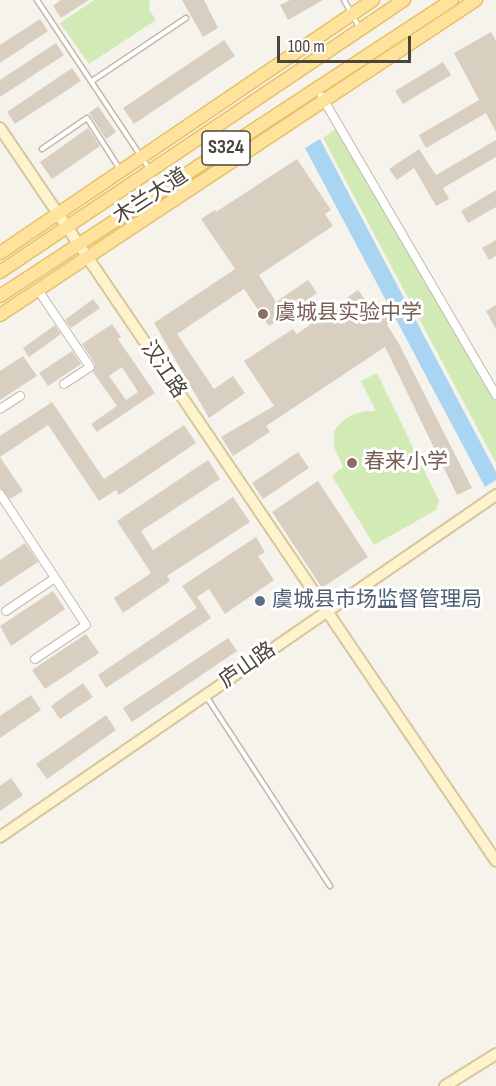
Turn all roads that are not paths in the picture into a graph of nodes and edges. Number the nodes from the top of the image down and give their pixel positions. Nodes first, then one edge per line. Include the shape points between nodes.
1 (37, 0) edge
2 (344, 0) edge
3 (373, 0) edge
4 (404, 0) edge
5 (452, 0) edge
6 (476, 0) edge
7 (352, 14) junction
8 (186, 18) dead end
9 (360, 30) junction
10 (92, 81) junction
11 (317, 88) junction
12 (325, 102) junction
13 (0, 128) edge
14 (42, 149) dead end
15 (142, 157) junction
16 (151, 170) junction
17 (122, 171) junction
18 (58, 216) junction
19 (67, 229) junction
20 (77, 245) junction
21 (2, 249) edge
22 (87, 259) junction
23 (0, 272) edge
24 (38, 290) junction
25 (0, 296) edge
26 (0, 315) edge
27 (64, 384) dead end
28 (496, 395) edge
29 (20, 396) dead end
30 (0, 410) edge
31 (0, 495) edge
32 (496, 495) edge
33 (55, 578) junction
34 (6, 611) dead end
35 (328, 611) junction
36 (35, 659) dead end
37 (206, 695) junction
38 (0, 837) edge
39 (496, 861) edge
40 (330, 886) dead end
41 (496, 1054) edge
42 (445, 1086) edge

1 - 10 lane
2 - 7 lane
3 - 7 main road
4 - 9 main road, 木兰大道 / S324
5 - 11 main road, 木兰大道 / S324
6 - 12 main road
7 - 9 lane
7 - 15 main road
8 - 10 lane
9 - 16 main road, 木兰大道 / S324
10 - 15 lane
11 - 12 street
11 - 20 main road, 木兰大道 / S324
12 - 22 main road
12 - 28 street
13 - 18 street, 汉江路
14 - 17 lane via 87,118
15 - 16 lane
15 - 17 main road
16 - 19 main road, 木兰大道 / S324
17 - 18 main road
18 - 19 street, 汉江路
18 - 21 main road
19 - 20 street, 汉江路
19 - 23 main road, 木兰大道 / S324
20 - 22 street, 汉江路
20 - 25 main road, 木兰大道 / S324
22 - 24 main road
22 - 35 street, 汉江路
24 - 26 main road
24 - 27 street via 90,367
29 - 30 street
31 - 33 street
32 - 35 street, 庐山路
33 - 34 street
33 - 36 street via 86,625
35 - 37 street, 庐山路
35 - 39 street, 汉江路
37 - 38 street, 庐山路
37 - 40 lane
41 - 42 street

